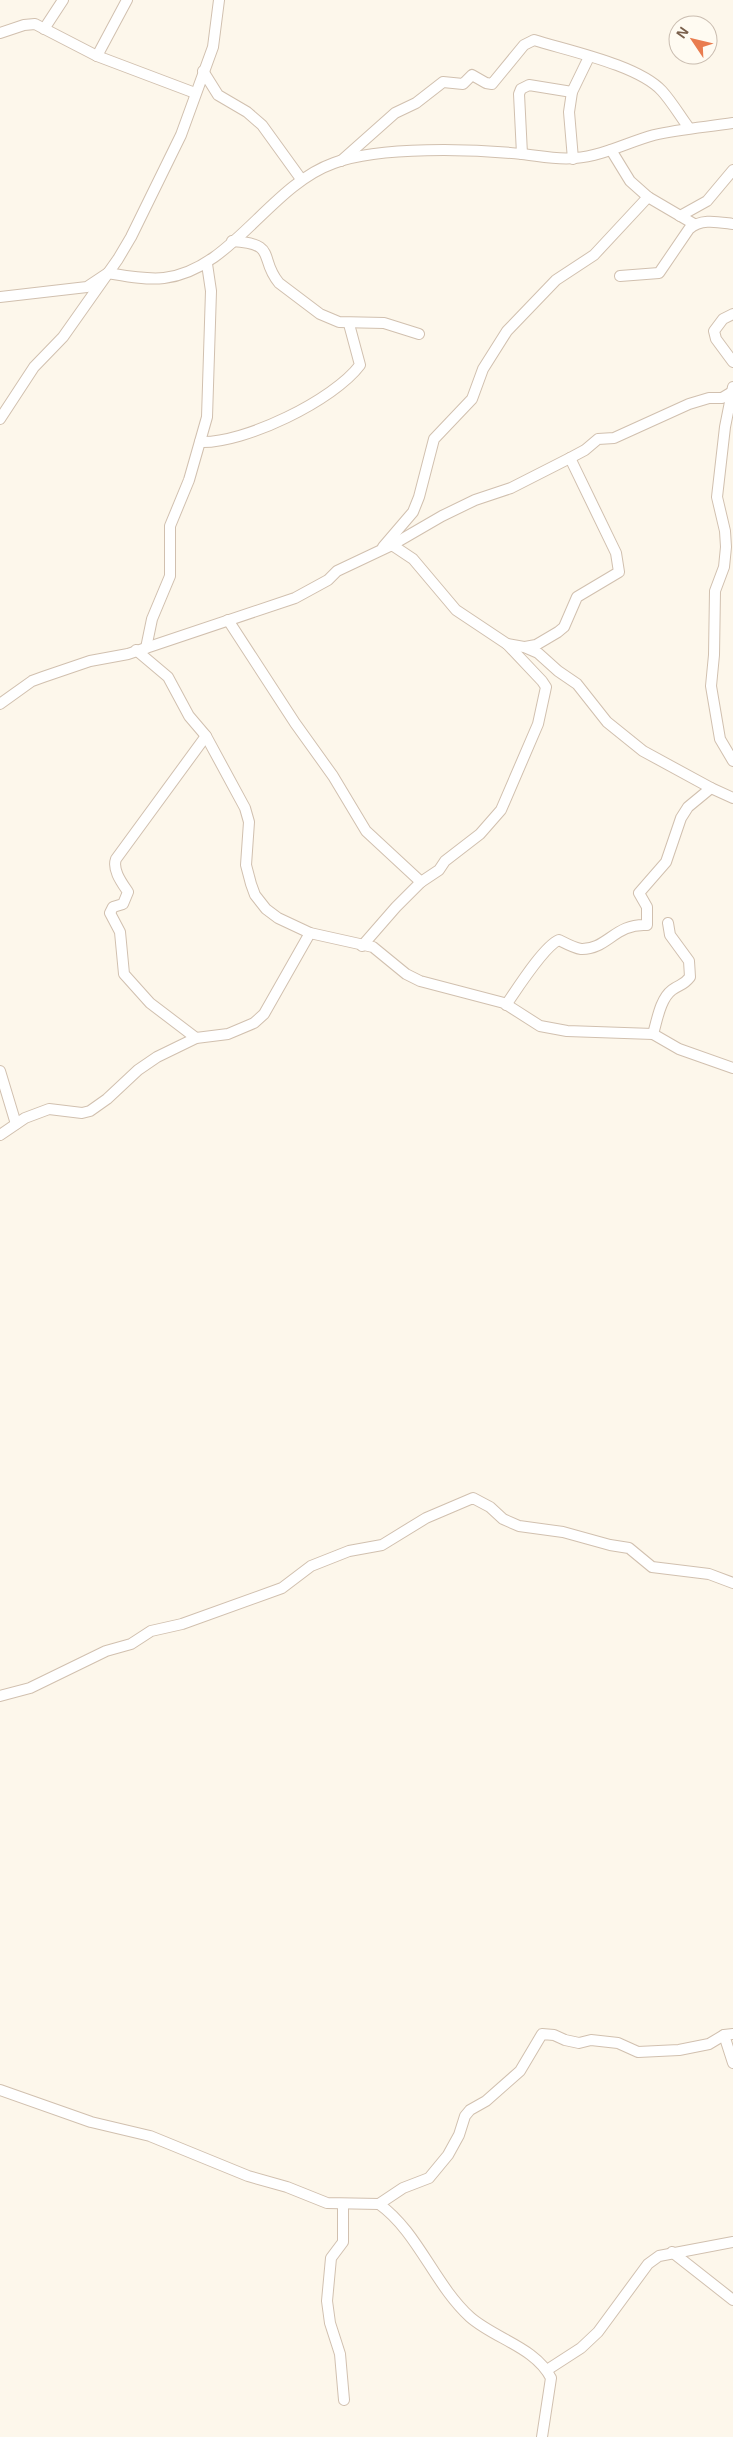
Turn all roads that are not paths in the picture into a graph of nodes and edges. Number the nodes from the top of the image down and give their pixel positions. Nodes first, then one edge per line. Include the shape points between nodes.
1 (63, 0) edge
2 (128, 0) edge
3 (219, 0) edge
4 (44, 29) junction
5 (0, 33) edge
6 (97, 56) junction
7 (589, 57) junction
8 (203, 72) junction
9 (572, 92) junction
10 (195, 93) junction
11 (733, 123) edge
12 (689, 128) junction
13 (611, 150) junction
14 (522, 154) junction
15 (573, 159) junction
16 (341, 161) junction
17 (733, 170) edge
18 (301, 179) junction
19 (648, 197) junction
20 (680, 216) junction
21 (694, 224) junction
22 (733, 224) edge
23 (232, 241) junction
24 (207, 264) junction
25 (108, 273) junction
26 (620, 276) dead end
27 (0, 297) edge
28 (733, 314) edge
29 (349, 324) junction
30 (419, 334) dead end
31 (733, 362) edge
32 (732, 390) edge
33 (0, 419) edge
34 (200, 442) junction
35 (570, 458) junction
36 (392, 545) junction
37 (380, 550) junction
38 (228, 620) junction
39 (507, 644) junction
40 (524, 647) junction
41 (141, 649) junction
42 (0, 704) edge
43 (206, 736) junction
44 (733, 761) edge
45 (710, 788) junction
46 (733, 798) edge
47 (421, 882) junction
48 (668, 923) dead end
49 (310, 933) junction
50 (362, 946) junction
51 (506, 1005) junction
52 (652, 1034) junction
53 (196, 1038) junction
54 (733, 1068) edge
55 (0, 1071) edge
56 (16, 1124) junction
57 (0, 1135) edge
58 (733, 1584) edge
59 (0, 1696) edge
60 (728, 2035) edge
61 (733, 2063) edge
62 (0, 2090) edge
63 (343, 2204) junction
64 (379, 2204) junction
65 (733, 2242) edge
66 (672, 2252) junction
67 (733, 2300) edge
68 (547, 2370) junction
69 (344, 2400) dead end
70 (542, 2437) edge

1 - 4 street
2 - 6 street
3 - 8 street via 213,47
4 - 5 street via 35,24
4 - 6 street
6 - 10 street
7 - 9 street
7 - 12 street via 649,80 662,91
7 - 16 street via 534,40 524,45 492,84 472,75 463,84 443,82 416,103 395,113
8 - 10 street
8 - 18 street via 218,95 262,125
9 - 14 street via 529,85 521,89
9 - 15 street via 569,112
10 - 25 street via 173,152 131,237
11 - 12 street
12 - 13 street via 654,135
13 - 15 street
13 - 19 street via 630,181
14 - 15 street
14 - 16 street via 424,151
16 - 18 street
17 - 20 street via 706,201
18 - 23 street
19 - 20 street
19 - 37 street via 594,255 556,280 507,330 483,369 472,399 434,439 413,512
20 - 21 street
21 - 22 street via 714,221
21 - 26 street via 659,273
23 - 24 street
23 - 29 street via 255,244 263,249 279,283 320,314
24 - 25 street via 165,278
24 - 34 street via 211,291 210,369 207,417
25 - 27 street via 87,287
25 - 33 street via 63,337 34,368
28 - 31 street via 723,319 714,331
29 - 30 street via 384,323
29 - 34 street via 360,365 352,376 327,396 257,430 213,443
32 - 35 street via 722,398 689,404 614,438 598,439
32 - 44 street via 717,497 726,547 724,567 715,592 711,686 720,739
34 - 41 street via 170,526 170,576
35 - 36 street via 511,488 466,504
35 - 40 street via 616,553 620,568 619,572 577,597 564,627 558,632 536,645
36 - 37 street
36 - 39 street via 413,559 456,610
37 - 38 street via 337,571 305,594
38 - 41 street
38 - 47 street via 366,831
39 - 40 street
39 - 47 street via 546,687 538,724 501,810 480,834
40 - 45 street via 538,653 577,684 606,722 642,751
41 - 42 street via 90,661 32,681
41 - 43 street via 168,677 189,716
43 - 49 street via 245,808 249,822 246,865 255,895 278,918
43 - 53 street via 116,859 114,864 118,876 128,892 123,904 113,907 110,913 120,932 124,974 150,1003
45 - 46 street
45 - 51 street via 688,807 666,862 639,893 647,907 647,925 636,924 621,929 607,941 580,949 559,940 553,942
47 - 50 street
48 - 52 street via 670,935 689,961 690,976 684,986 672,990 664,999
49 - 50 street
49 - 53 street via 264,1014 254,1023 228,1034
50 - 51 street via 373,947 406,974 420,981
51 - 52 street via 540,1026 567,1032
52 - 54 street via 679,1049
53 - 56 street via 138,1070 108,1099 90,1111 82,1114 49,1109
55 - 56 street
56 - 57 street
58 - 59 street via 709,1574 652,1567 629,1548 564,1532 519,1526 473,1498 426,1518 382,1545 349,1551 311,1566 282,1588 182,1624 151,1631 131,1644 106,1651 30,1688
60 - 61 street
60 - 64 street via 709,2044 680,2050 638,2052 618,2044 591,2040 579,2043 554,2034 542,2034 520,2071 465,2116 448,2155 429,2178 403,2188
62 - 63 street via 90,2122 150,2136 248,2176 327,2203
63 - 64 street
63 - 69 street via 343,2242 331,2258 327,2301 340,2354
64 - 68 street via 401,2225 450,2294 470,2316 521,2348
65 - 66 street
66 - 67 street
66 - 68 street via 648,2264 598,2332 581,2348
68 - 70 street via 551,2378

